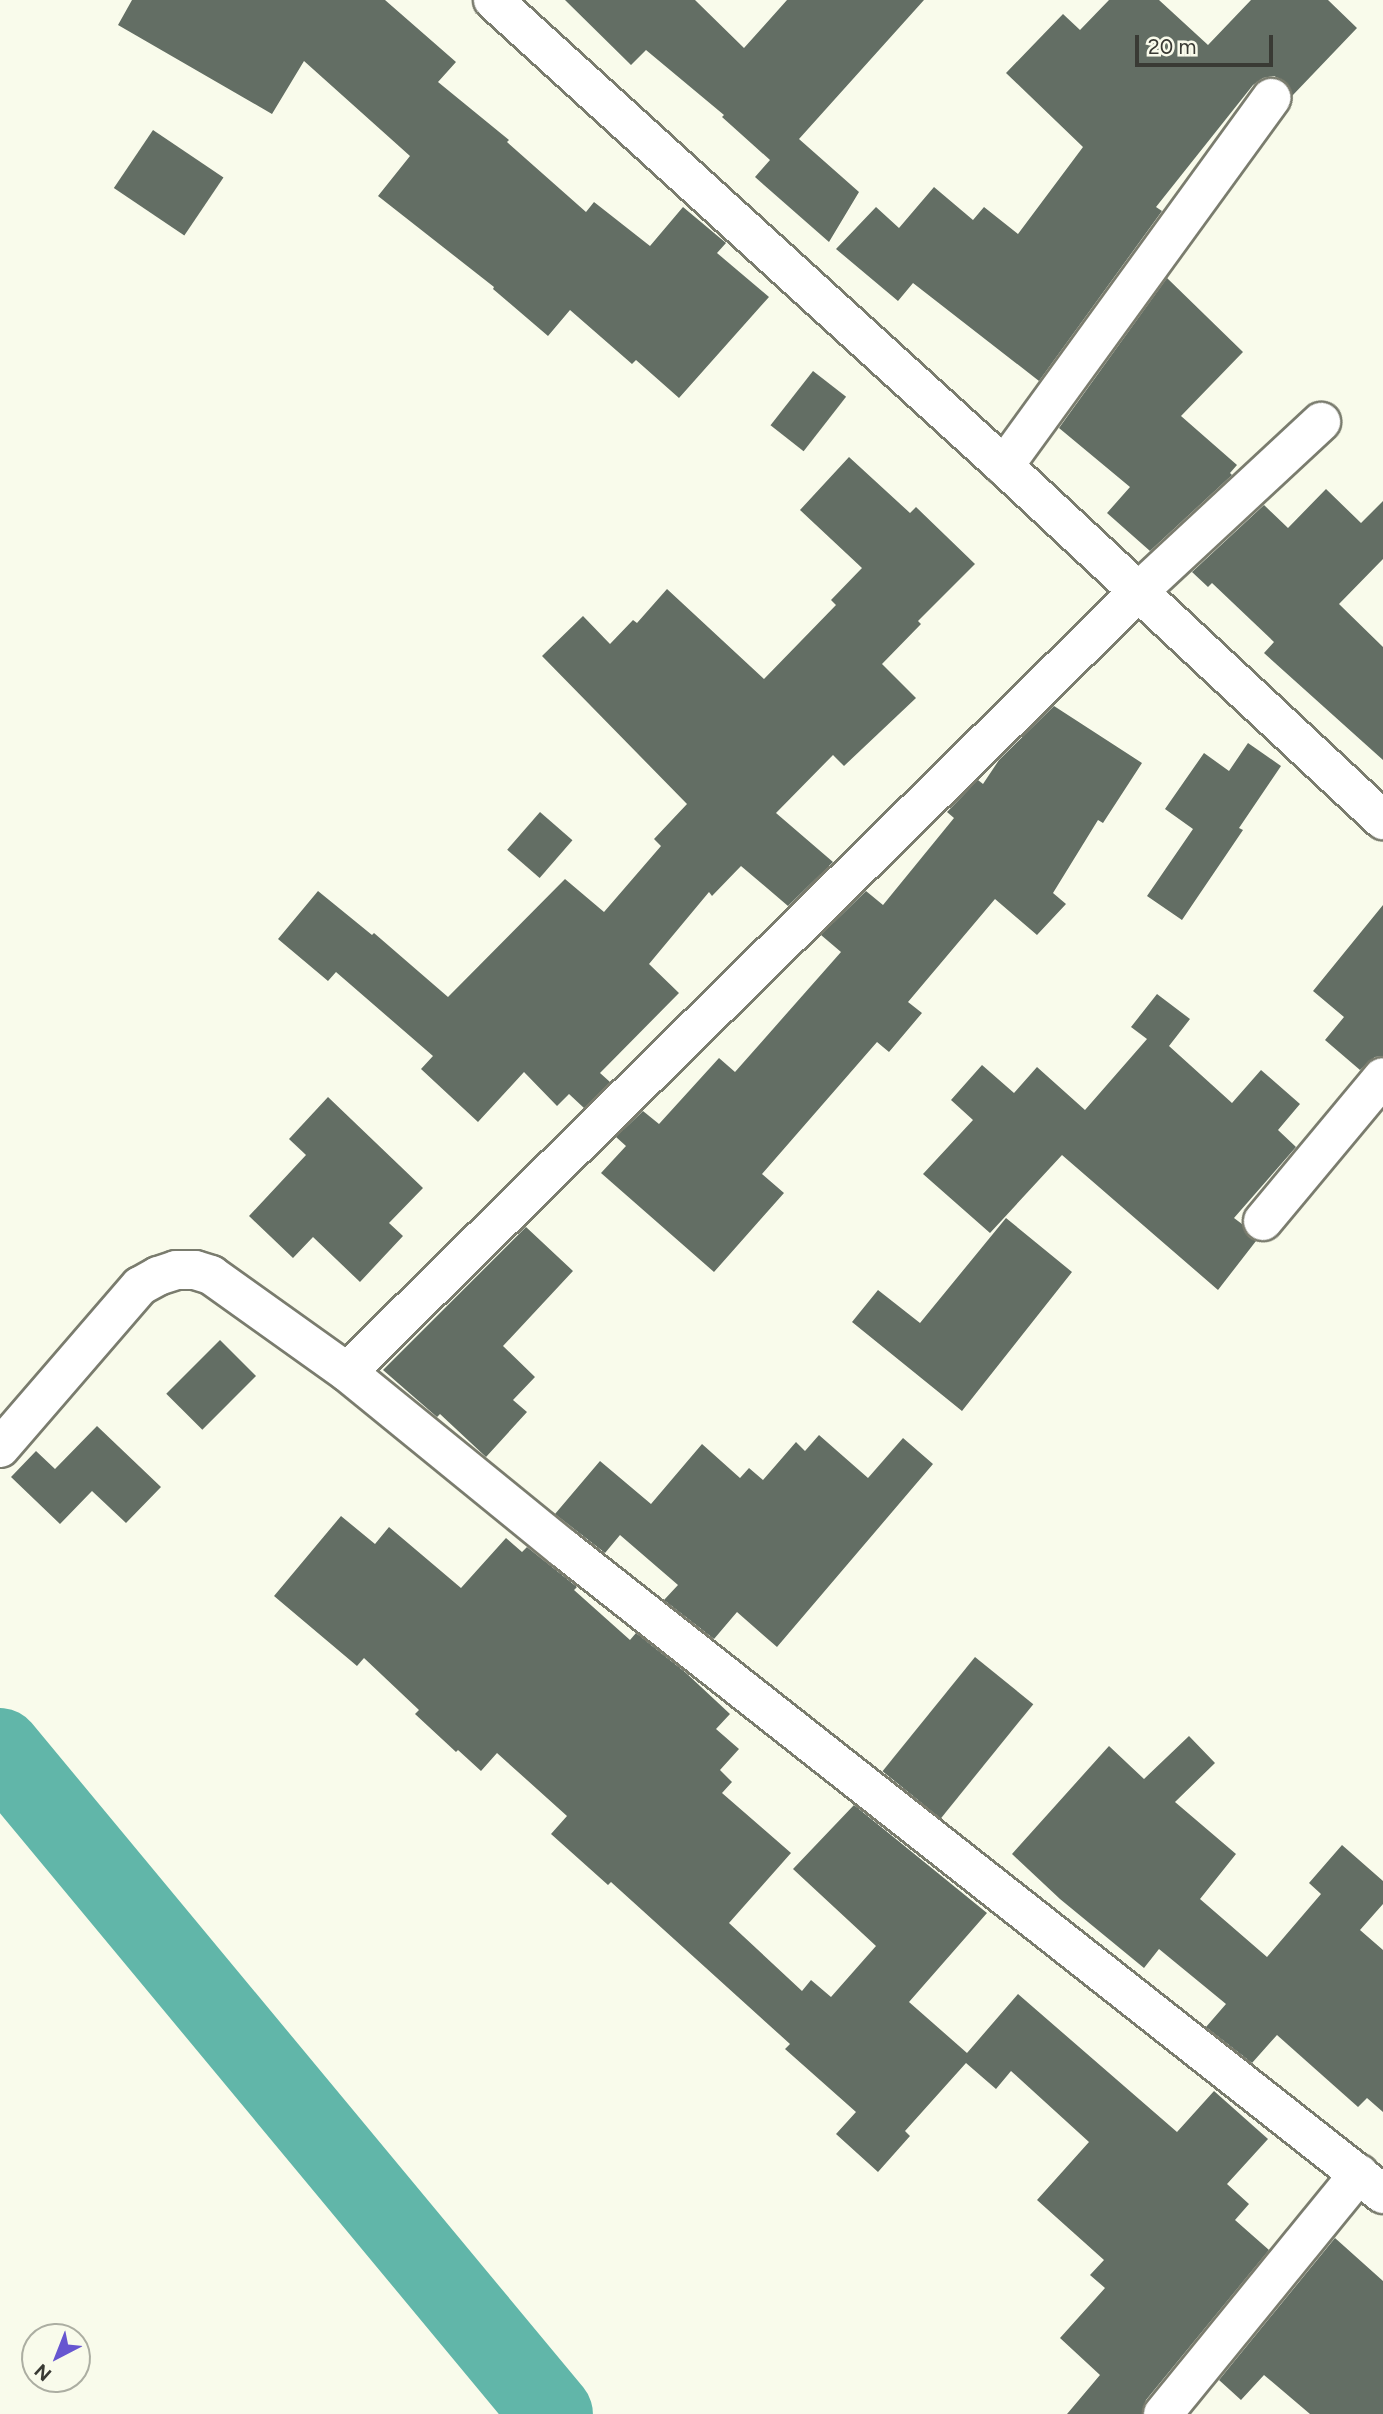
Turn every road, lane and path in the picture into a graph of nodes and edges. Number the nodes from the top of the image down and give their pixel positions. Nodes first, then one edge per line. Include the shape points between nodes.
1 (493, 0) edge
2 (1271, 98) dead end
3 (1321, 422) dead end
4 (1004, 466) junction
5 (1138, 592) junction
6 (1383, 820) edge
7 (1383, 1077) edge
8 (1263, 1221) dead end
9 (347, 1372) junction
10 (0, 1448) edge
11 (1371, 2184) edge
12 (1163, 2414) edge

1 - 4 street
2 - 4 street
3 - 5 street
4 - 5 street
5 - 6 street
5 - 9 street
7 - 8 street
9 - 10 street via 211,1275 176,1270 140,1286
9 - 11 street via 563,1548
11 - 12 street

